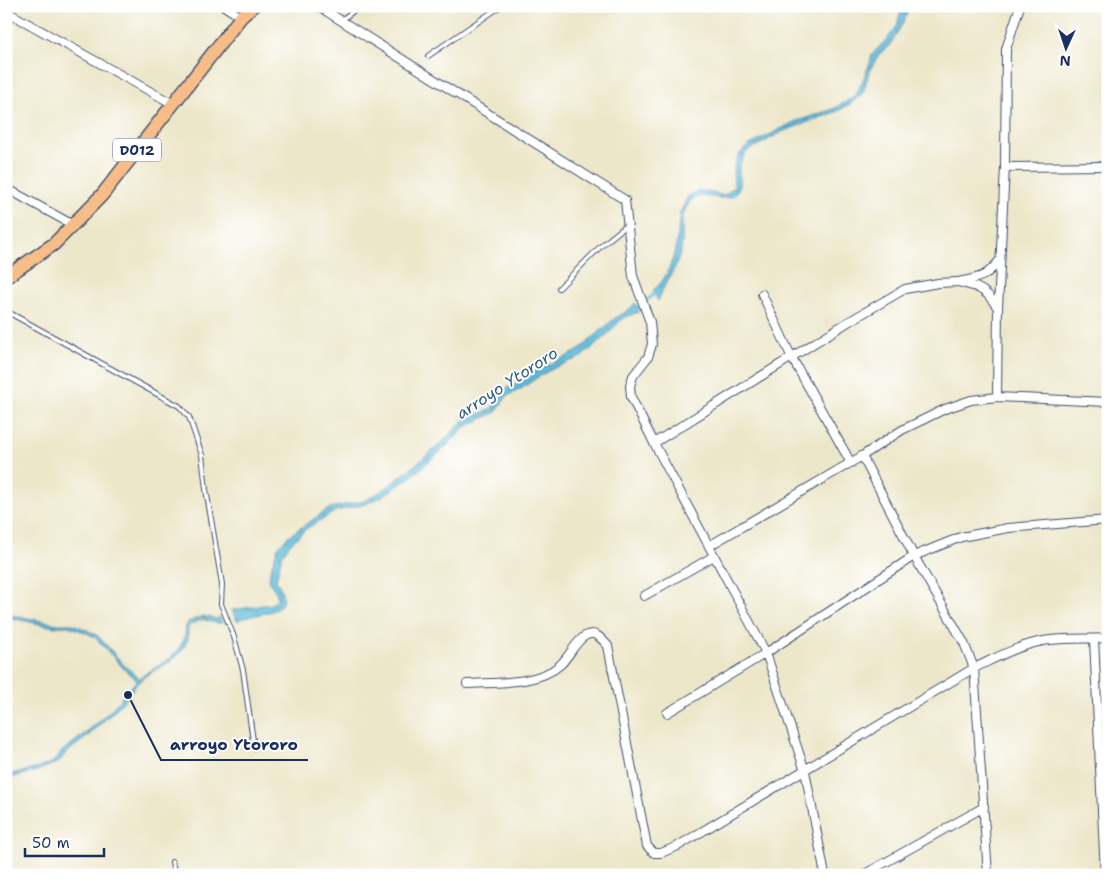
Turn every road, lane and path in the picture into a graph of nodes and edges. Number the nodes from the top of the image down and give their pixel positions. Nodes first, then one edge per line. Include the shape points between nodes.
1 (224, 6) edge
2 (253, 6) edge
3 (318, 6) edge
4 (360, 6) edge
5 (501, 6) edge
6 (1020, 6) edge
7 (6, 14) edge
8 (241, 16) junction
9 (340, 21) junction
10 (428, 56) dead end
11 (173, 104) junction
12 (1108, 166) edge
13 (1005, 167) junction
14 (6, 188) edge
15 (628, 224) junction
16 (72, 225) junction
17 (1000, 260) junction
18 (6, 277) edge
19 (958, 282) junction
20 (558, 288) dead end
21 (762, 294) dead end
22 (998, 308) junction
23 (6, 311) edge
24 (792, 358) junction
25 (998, 397) junction
26 (1108, 402) edge
27 (654, 443) junction
28 (862, 456) junction
29 (851, 463) junction
30 (1108, 520) edge
31 (709, 546) junction
32 (714, 556) junction
33 (914, 556) junction
34 (644, 596) dead end
35 (1108, 638) edge
36 (1094, 639) junction
37 (766, 653) junction
38 (974, 668) junction
39 (467, 684) dead end
40 (667, 714) dead end
41 (254, 748) dead end
42 (805, 771) junction
43 (984, 806) junction
44 (172, 862) dead end
45 (175, 875) edge
46 (825, 875) edge
47 (863, 875) edge
48 (988, 875) edge
49 (1105, 875) edge

1 - 8 street
2 - 8 main road, D012
3 - 9 street
4 - 9 lane
5 - 10 lane
6 - 13 street via 1006,49
7 - 11 street
8 - 11 main road, D012
9 - 15 street via 625,200
11 - 16 main road, D012 via 102,194
12 - 13 street
13 - 17 street
14 - 16 street
15 - 20 lane
15 - 27 street via 633,276 649,318 652,344 648,357 632,376 630,386
16 - 18 main road, D012 via 54,244
17 - 19 street via 984,277
17 - 22 street
19 - 22 street via 976,286
19 - 24 street via 905,289
21 - 24 street
22 - 25 street
23 - 41 lane via 180,406 189,416 202,455 222,584 222,607 243,670
24 - 27 street
24 - 29 street
25 - 26 street
25 - 28 street via 971,400 945,409 902,430
27 - 31 street
28 - 29 street
28 - 33 street
29 - 31 street
30 - 33 street via 1008,528 961,537
31 - 32 street
32 - 34 street
32 - 37 street
33 - 37 street
33 - 38 street via 964,643
35 - 36 street
36 - 38 street via 1029,644
36 - 49 street
37 - 40 street
37 - 42 street
38 - 42 street
38 - 43 street
39 - 42 street via 534,679 550,673 561,664 585,636 599,636 608,646 647,846 654,852 661,853 678,846
42 - 46 street
43 - 47 street
43 - 48 street
44 - 45 lane

